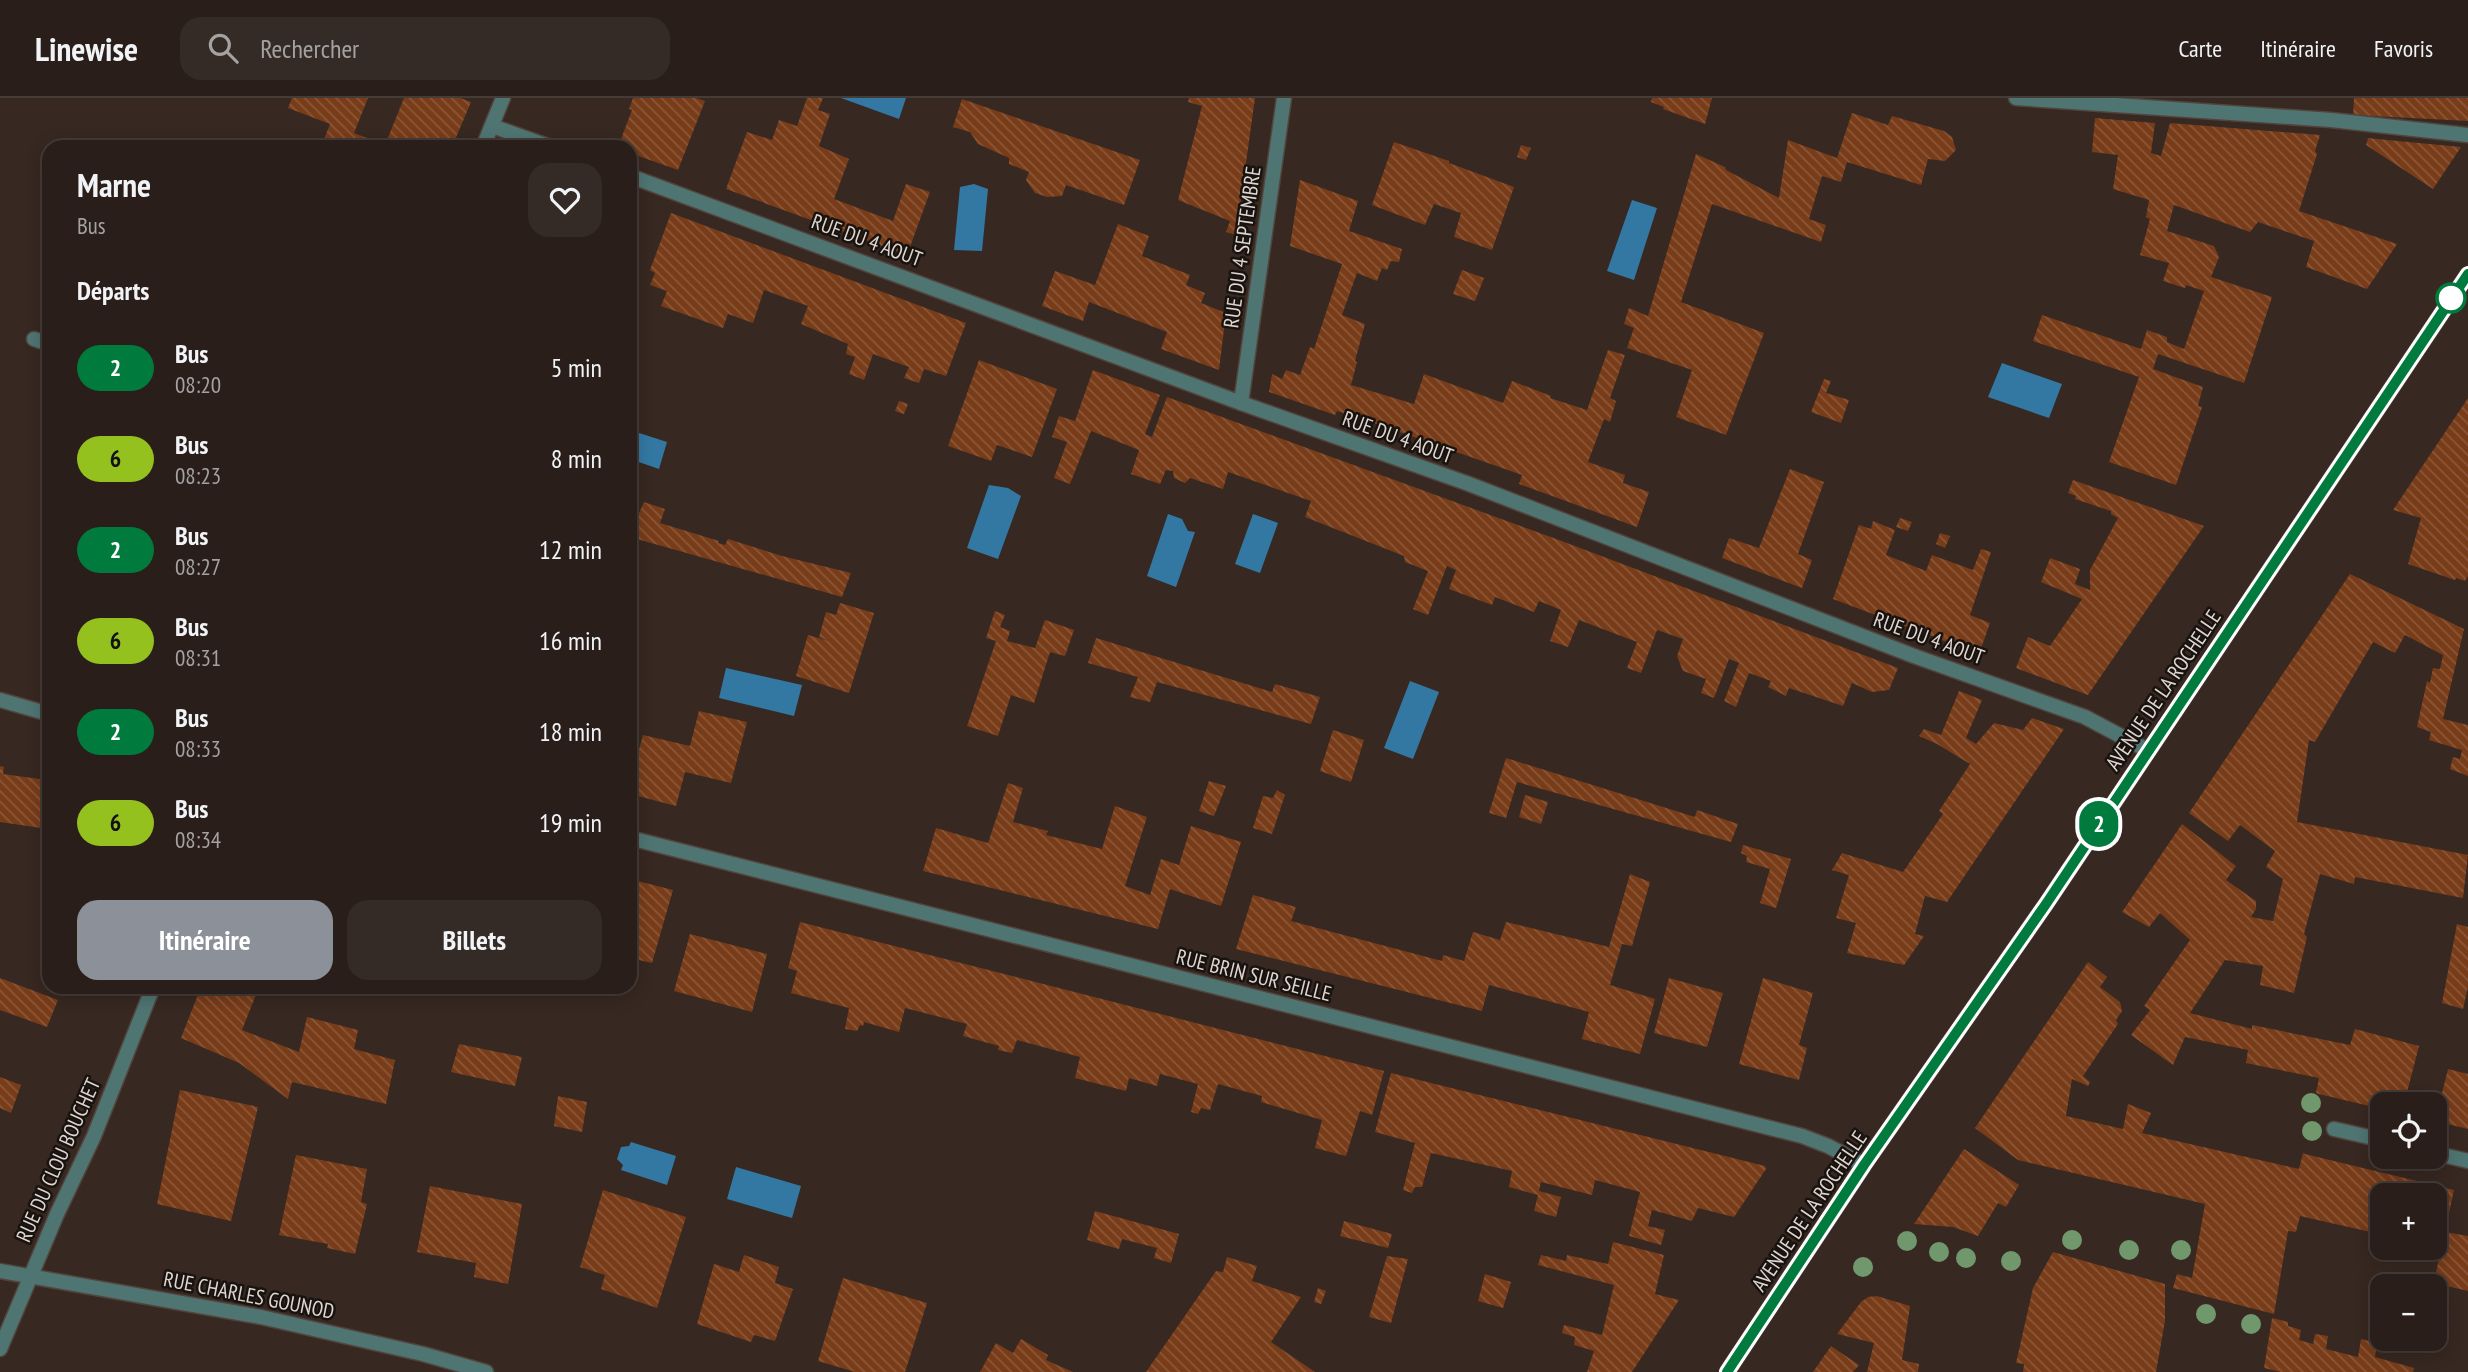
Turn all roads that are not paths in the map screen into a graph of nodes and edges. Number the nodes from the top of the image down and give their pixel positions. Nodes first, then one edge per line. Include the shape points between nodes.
1 (503, 98) edge
2 (1284, 98) edge
3 (2016, 98) edge
4 (492, 126) junction
5 (2468, 135) edge
6 (486, 140) edge
7 (531, 140) edge
8 (637, 179) edge
9 (2468, 274) edge
10 (34, 340) dead end
11 (42, 342) edge
12 (1241, 403) junction
13 (0, 700) edge
14 (42, 712) edge
15 (2147, 750) junction
16 (637, 840) edge
17 (150, 994) edge
18 (2334, 1129) dead end
19 (2370, 1137) edge
20 (2447, 1156) edge
21 (2468, 1161) edge
22 (1864, 1165) junction
23 (0, 1271) edge
24 (30, 1276) junction
25 (0, 1349) edge
26 (456, 1368) edge
27 (486, 1372) edge
28 (1727, 1372) edge

1 - 4 street
2 - 12 street, RUE DU 4 SEPTEMBRE
3 - 5 street via 2331,120
4 - 6 street
4 - 7 street
8 - 12 street, RUE DU 4 AOUT
9 - 15 main road, AVENUE DE LA ROCHELLE
10 - 11 street
12 - 15 street, RUE DU 4 AOUT via 1469,484 2085,718
13 - 14 street
15 - 22 main road, AVENUE DE LA ROCHELLE
16 - 22 street, RUE BRIN SUR SEILLE via 1802,1136
17 - 24 street, RUE DU CLOU BOUCHET via 94,1136
18 - 19 street
20 - 21 street
22 - 28 main road, AVENUE DE LA ROCHELLE
23 - 24 street, RUE CHARLES GOUNOD
24 - 25 street, RUE DU CLOU BOUCHET
24 - 26 street, RUE CHARLES GOUNOD via 261,1317
26 - 27 street, RUE CHARLES GOUNOD

